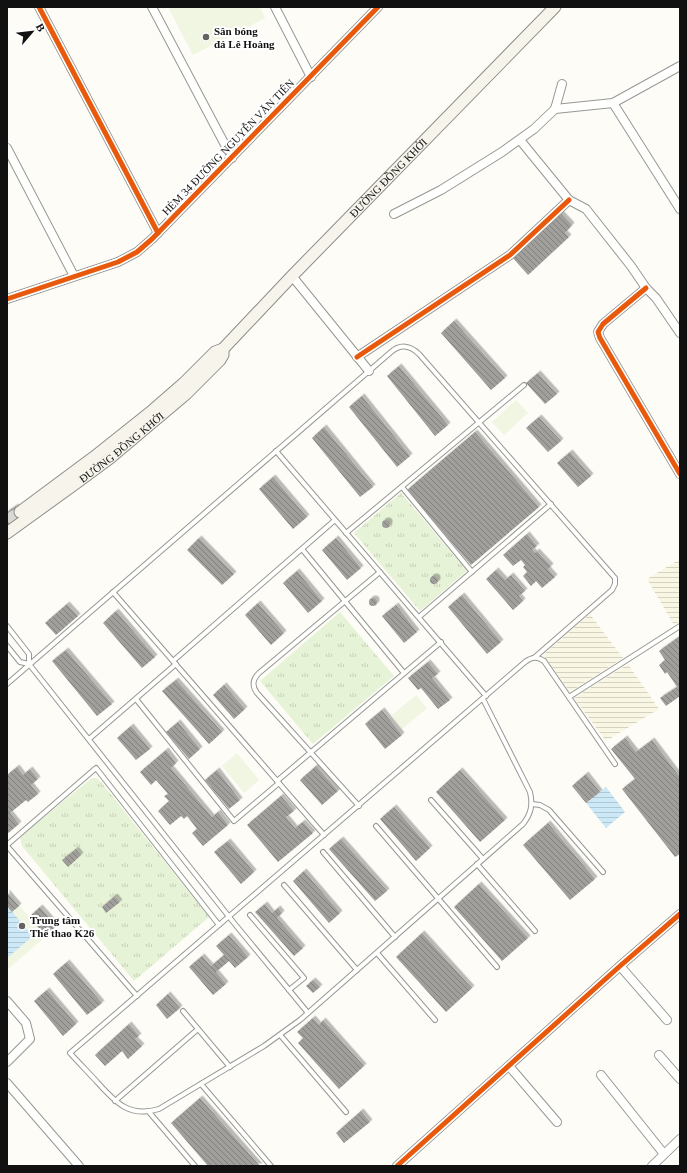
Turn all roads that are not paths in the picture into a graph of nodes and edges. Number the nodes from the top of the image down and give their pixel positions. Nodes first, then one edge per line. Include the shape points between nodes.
1 (39, 7) edge
2 (152, 7) edge
3 (275, 7) edge
4 (378, 7) edge
5 (555, 7) edge
6 (680, 66) edge
7 (311, 77) junction
8 (562, 84) dead end
9 (613, 103) junction
10 (555, 109) junction
11 (520, 140) junction
12 (7, 148) edge
13 (232, 158) junction
14 (569, 200) junction
15 (680, 209) edge
16 (394, 214) dead end
17 (158, 233) junction
18 (74, 276) junction
19 (292, 276) junction
20 (646, 288) junction
21 (7, 299) edge
22 (680, 334) edge
23 (223, 349) junction
24 (357, 357) junction
25 (369, 371) junction
26 (524, 384) dead end
27 (479, 422) junction
28 (276, 451) junction
29 (680, 474) edge
30 (402, 487) junction
31 (551, 504) junction
32 (22, 508) tunnel mouth
33 (335, 520) junction
34 (7, 533) edge
35 (346, 533) junction
36 (302, 549) junction
37 (380, 572) junction
38 (472, 572) junction
39 (113, 592) junction
40 (345, 601) junction
41 (419, 617) junction
42 (7, 626) edge
43 (680, 626) edge
44 (441, 642) junction
45 (7, 646) edge
46 (535, 657) junction
47 (174, 662) junction
48 (29, 664) junction
49 (404, 673) junction
50 (7, 684) edge
51 (485, 697) junction
52 (569, 697) junction
53 (136, 699) junction
54 (89, 739) junction
55 (310, 752) junction
56 (615, 764) dead end
57 (278, 782) junction
58 (432, 800) dead end
59 (532, 804) junction
60 (358, 806) junction
61 (376, 826) dead end
62 (324, 835) junction
63 (7, 845) edge
64 (323, 852) dead end
65 (483, 859) junction
66 (477, 864) junction
67 (603, 872) dead end
68 (284, 885) dead end
69 (438, 898) junction
70 (680, 914) edge
71 (250, 915) dead end
72 (229, 917) junction
73 (219, 925) junction
74 (535, 931) dead end
75 (395, 937) junction
76 (377, 953) junction
77 (620, 966) junction
78 (497, 967) dead end
79 (357, 970) junction
80 (289, 990) junction
81 (137, 996) junction
82 (7, 1001) edge
83 (183, 1011) dead end
84 (308, 1013) junction
85 (435, 1020) dead end
86 (667, 1020) dead end
87 (198, 1029) junction
88 (280, 1036) junction
89 (659, 1054) dead end
90 (7, 1062) edge
91 (509, 1066) junction
92 (230, 1067) junction
93 (601, 1075) dead end
94 (680, 1079) edge
95 (7, 1083) edge
96 (201, 1084) junction
97 (115, 1101) junction
98 (149, 1112) junction
99 (346, 1112) dead end
100 (557, 1122) dead end
101 (680, 1139) edge
102 (664, 1154) junction
103 (79, 1166) edge
104 (195, 1166) edge
105 (271, 1166) edge
106 (398, 1166) edge
107 (652, 1166) edge

1 - 17 street
2 - 13 street
3 - 7 street
4 - 7 street, HẺM 34 ĐƯỜNG NGUYỄN VĂN TIÊN
5 - 19 main road, ĐƯỜNG ĐỒNG KHỞI
6 - 9 street
7 - 13 street, HẺM 34 ĐƯỜNG NGUYỄN VĂN TIÊN
8 - 10 street
9 - 10 street
9 - 15 street
10 - 11 street
11 - 14 street
11 - 16 street via 441,190
12 - 18 street
13 - 17 street, HẺM 34 ĐƯỜNG NGUYỄN VĂN TIÊN
14 - 20 street via 586,209
14 - 24 street via 510,255
17 - 18 street, HẺM 34 ĐƯỜNG NGUYỄN VĂN TIÊN via 131,256
18 - 21 street, HẺM 34 ĐƯỜNG NGUYỄN VĂN TIÊN
19 - 23 main road, ĐƯỜNG ĐỒNG KHỞI
19 - 24 street
20 - 22 street via 656,298
20 - 29 street via 599,328 598,332
23 - 32 main road, ĐƯỜNG ĐỒNG KHỞI via 215,352 153,410 56,486
23 - 34 main road, ĐƯỜNG ĐỒNG KHỞI via 222,358 170,408 79,481
24 - 25 street
25 - 27 lane via 394,349 402,346 410,348
25 - 28 lane
26 - 27 lane
27 - 30 lane
27 - 31 lane
28 - 33 lane
28 - 39 lane
30 - 35 lane
30 - 38 lane
31 - 38 lane
31 - 46 lane via 613,575 615,584 612,590
33 - 35 lane
33 - 36 lane
35 - 37 lane
36 - 40 lane
36 - 47 lane
37 - 40 lane
37 - 41 lane
38 - 41 lane
39 - 47 lane
39 - 48 lane
40 - 49 lane
40 - 55 lane via 258,673 253,681 257,693
41 - 44 lane
42 - 48 lane via 29,654
43 - 52 lane
44 - 49 lane
44 - 51 lane
45 - 48 lane via 20,662
46 - 51 lane via 525,662
46 - 52 lane via 544,661
47 - 53 lane
47 - 57 lane
48 - 50 lane
48 - 54 lane
49 - 55 lane
51 - 59 lane via 528,786
51 - 60 lane
52 - 56 lane
53 - 54 lane
53 - 57 lane via 234,821
54 - 72 lane
55 - 57 lane
55 - 60 lane
57 - 62 lane
58 - 65 lane
59 - 65 lane via 523,824
59 - 67 lane via 549,810
60 - 62 lane
61 - 69 lane
62 - 72 lane
63 - 73 lane via 96,768
63 - 81 lane
64 - 75 lane
65 - 66 lane
66 - 69 lane
66 - 74 lane
68 - 79 lane
69 - 75 lane
69 - 78 lane
70 - 77 street
71 - 80 lane via 304,978
72 - 73 lane
72 - 80 lane
73 - 81 lane
75 - 76 lane
76 - 79 lane
76 - 85 lane
77 - 86 street
77 - 91 street
79 - 84 lane
80 - 84 lane
81 - 97 lane via 70,1053
82 - 90 street via 26,1023 30,1038
83 - 87 lane
84 - 88 lane
87 - 92 lane
87 - 97 lane
88 - 92 lane
88 - 99 lane
89 - 94 street
91 - 100 street
91 - 106 street
92 - 96 lane
93 - 102 street
95 - 103 street
96 - 98 lane via 159,1109
96 - 105 lane
97 - 98 lane via 132,1111
98 - 104 lane
101 - 102 street
102 - 107 street

